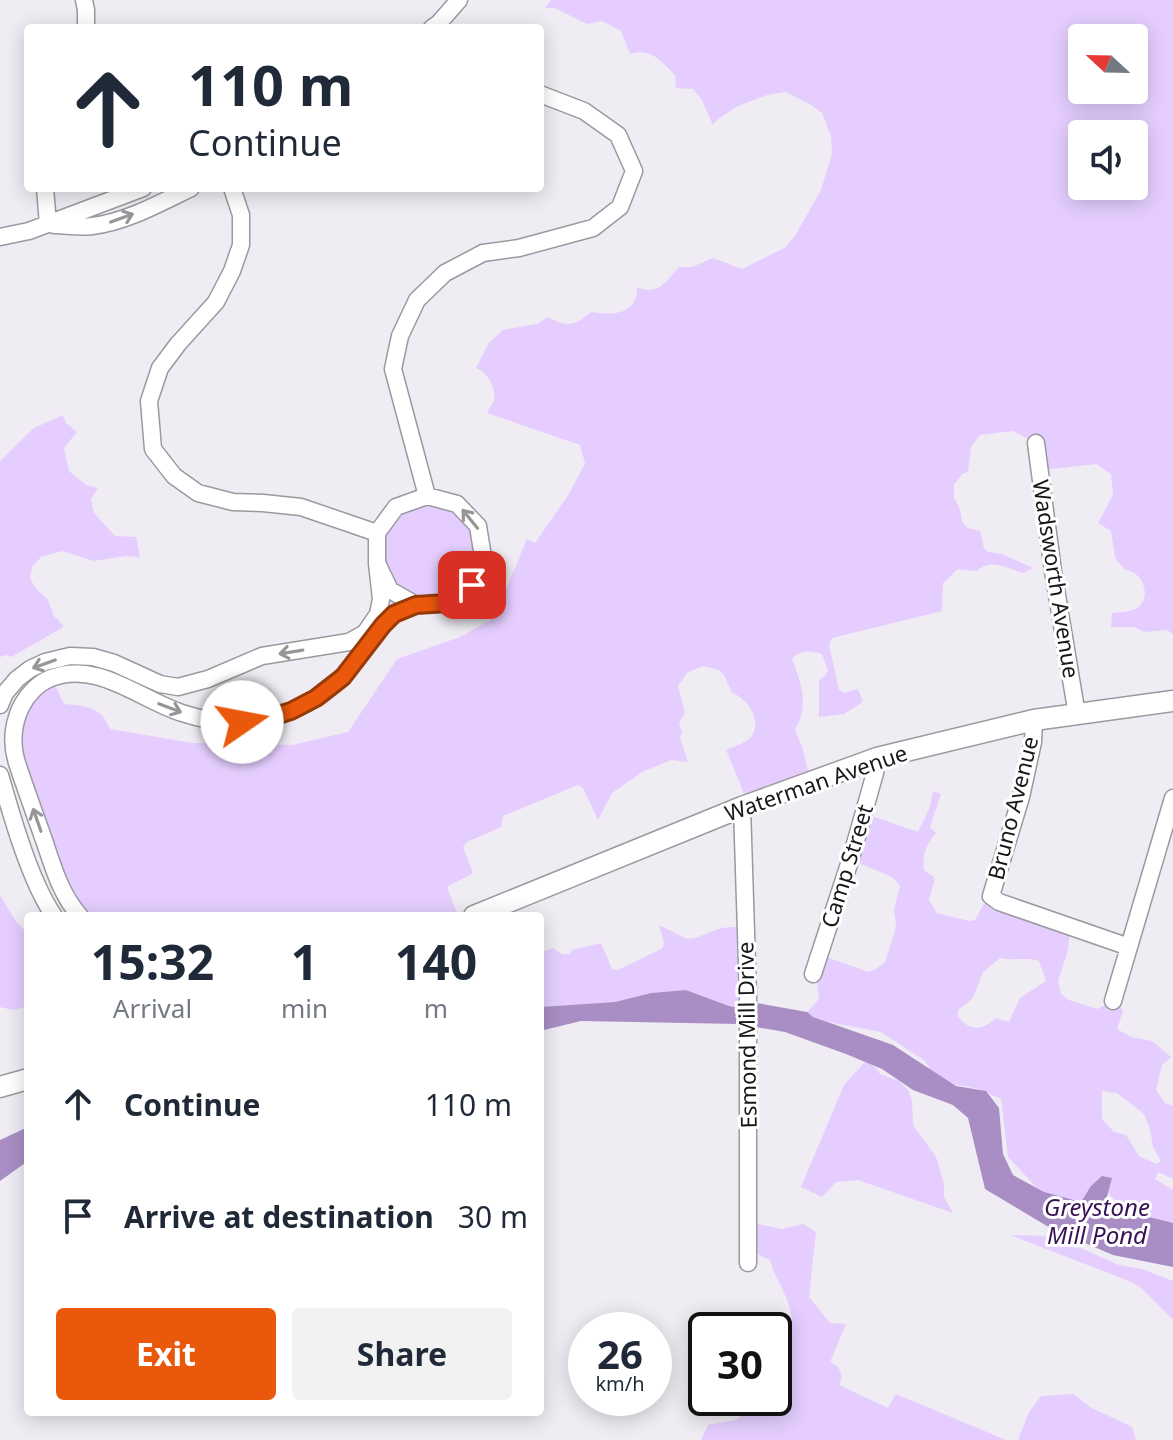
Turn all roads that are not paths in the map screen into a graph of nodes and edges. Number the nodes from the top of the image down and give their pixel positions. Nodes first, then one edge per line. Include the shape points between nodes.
1 (84, 0) edge
2 (459, 0) edge
3 (86, 24) edge
4 (439, 24) edge
5 (544, 96) edge
6 (45, 192) edge
7 (132, 192) edge
8 (182, 192) edge
9 (233, 192) edge
10 (48, 224) junction
11 (0, 237) edge
12 (1036, 443) dead end
13 (427, 496) junction
14 (377, 533) junction
15 (377, 563) junction
16 (416, 605) junction
17 (147, 679) junction
18 (141, 696) junction
19 (1173, 701) edge
20 (0, 705) edge
21 (1077, 715) junction
22 (1034, 720) junction
23 (877, 758) junction
24 (0, 775) edge
25 (1173, 798) edge
26 (742, 807) junction
27 (52, 865) junction
28 (33, 873) junction
29 (51, 912) edge
30 (77, 912) edge
31 (484, 912) edge
32 (1129, 947) junction
33 (813, 974) dead end
34 (1113, 1001) dead end
35 (24, 1080) edge
36 (0, 1087) edge
37 (748, 1263) dead end

1 - 3 street
2 - 4 street
5 - 13 street via 584,111 618,135 634,171 620,207 593,228 483,253 445,273 417,300 400,336 393,369
6 - 10 street
7 - 10 street
10 -> 8 street via 108,223
9 - 14 street via 241,215 241,245 216,302 160,368 149,401 153,449 174,476 198,493 233,502 301,507
10 - 11 street
12 - 21 street, Wadsworth Avenue
13 - 14 street via 396,507
16 -> 13 street via 447,603 472,585 483,557 478,526 457,504
14 - 15 street
15 - 16 street via 390,590
15 -> 17 street via 378,614 365,633 349,642 262,656 178,687
18 -> 16 street via 219,722 291,711 343,677 394,614
17 - 18 street
17 -> 20 street via 114,663 70,656 30,669
27 -> 18 street via 14,754 13,729 24,702 45,681 77,673 105,678
19 - 21 main road, Waterman Avenue
21 - 22 main road, Waterman Avenue
22 - 23 main road, Waterman Avenue
22 - 32 street, Bruno Avenue via 1021,797 991,896
23 - 26 main road, Waterman Avenue
23 - 33 street, Camp Street
24 - 28 street
25 - 32 street
26 - 31 main road, Waterman Avenue
26 - 37 street, Esmond Mill Drive
27 - 28 street
27 - 30 street
28 - 29 street
32 - 34 street
35 - 36 main road

